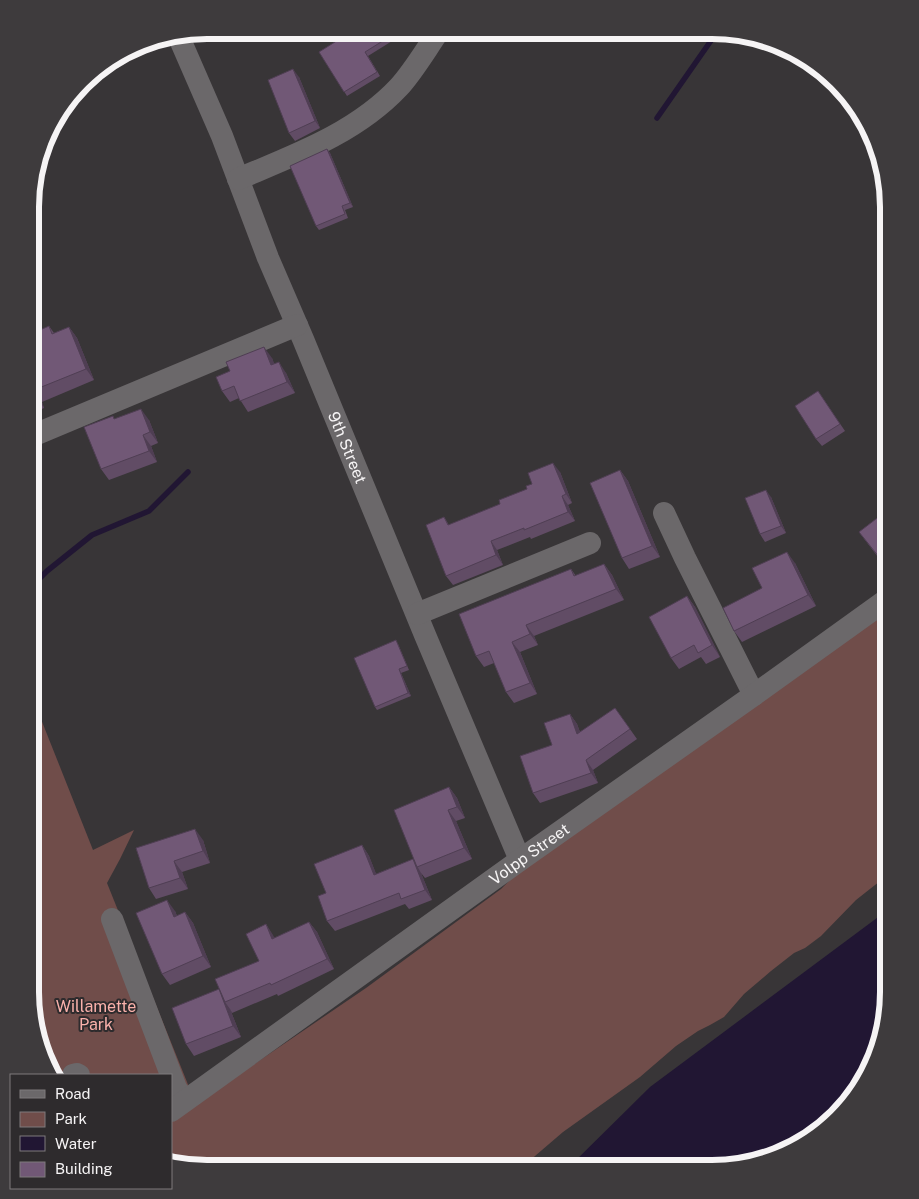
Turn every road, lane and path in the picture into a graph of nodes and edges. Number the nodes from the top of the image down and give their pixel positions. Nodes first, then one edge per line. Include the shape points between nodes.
1 (433, 39) edge
2 (181, 41) edge
3 (238, 179) junction
4 (297, 326) junction
5 (39, 433) dead end
6 (664, 513) dead end
7 (590, 543) dead end
8 (880, 604) edge
9 (417, 614) junction
10 (754, 695) junction
11 (520, 860) junction
12 (112, 919) dead end
13 (171, 1074) edge
14 (172, 1077) edge
15 (178, 1106) edge

1 - 3 street via 400,86 367,115 304,151
2 - 3 street, 9th Street
3 - 4 street, 9th Street
4 - 5 street
4 - 9 street, 9th Street
6 - 10 street
7 - 9 street
8 - 10 street, Volpp Street
9 - 11 street, 9th Street
10 - 11 street, Volpp Street
11 - 15 street, Volpp Street
12 - 13 street
14 - 15 street

